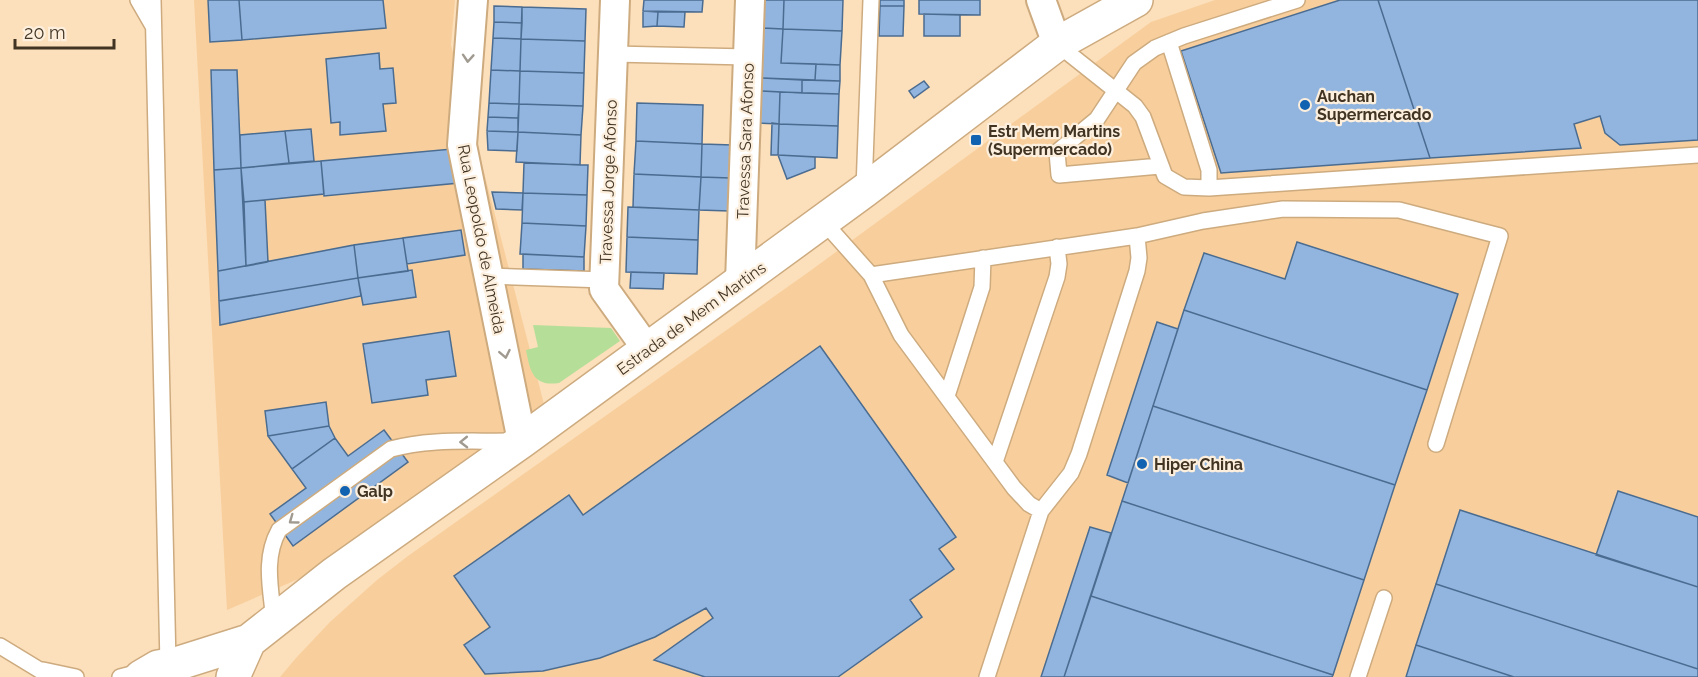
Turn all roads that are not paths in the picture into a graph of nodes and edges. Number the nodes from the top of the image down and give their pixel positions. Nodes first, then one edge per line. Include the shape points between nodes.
1 (138, 0) edge
2 (153, 0) edge
3 (473, 0) edge
4 (615, 0) edge
5 (750, 0) edge
6 (871, 0) edge
7 (1041, 0) edge
8 (1136, 0) edge
9 (1297, 0) edge
10 (154, 30) junction
11 (1169, 42) junction
12 (1056, 44) junction
13 (613, 54) junction
14 (748, 57) junction
15 (1116, 92) junction
16 (1698, 155) edge
17 (1160, 166) junction
18 (1209, 188) junction
19 (864, 191) junction
20 (823, 221) junction
21 (1137, 236) junction
22 (1057, 247) junction
23 (983, 258) junction
24 (872, 275) junction
25 (489, 276) junction
26 (605, 280) junction
27 (740, 282) junction
28 (647, 349) junction
29 (947, 396) junction
30 (522, 441) junction
31 (1436, 444) dead end
32 (995, 462) junction
33 (1041, 511) junction
34 (1384, 598) dead end
35 (262, 631) junction
36 (0, 646) edge
37 (169, 670) edge
38 (45, 673) edge
39 (76, 677) edge
40 (120, 677) edge
41 (233, 677) edge
42 (987, 677) edge
43 (1358, 677) edge

1 - 10 lane
2 - 10 lane
3 -> 25 street, Rua Leopoldo de Almeida via 462,145
4 - 13 street, Travessa Jorge Afonso
5 - 14 street, Travessa Sara Afonso
6 - 19 lane
7 - 12 street
8 - 12 street, Estrada de Mem Martins
9 - 11 lane
10 - 37 lane
11 - 15 lane via 1134,63
11 - 18 lane via 1209,170
12 - 15 lane
12 - 19 street, Estrada de Mem Martins
13 - 14 lane
13 - 26 street, Travessa Jorge Afonso
14 - 27 street, Travessa Sara Afonso
15 - 17 lane via 1143,117
15 - 17 lane via 1097,119 1057,152 1059,175
16 - 18 lane
17 - 18 lane via 1165,176 1184,187
19 - 20 street, Estrada de Mem Martins
20 - 24 lane
20 - 27 street, Estrada de Mem Martins
21 - 22 lane
21 - 31 lane via 1283,209 1399,210 1500,236
21 - 33 lane via 1137,272 1079,454 1071,473
22 - 23 lane
22 - 32 lane via 1056,277
23 - 24 lane
23 - 29 lane via 982,287
24 - 29 lane via 901,335
25 - 26 lane
25 -> 30 street, Rua Leopoldo de Almeida
26 - 28 street, Travessa Jorge Afonso via 604,289
27 - 28 street, Estrada de Mem Martins
28 - 30 street, Estrada de Mem Martins
29 - 32 lane
30 - 35 street, Estrada de Mem Martins via 334,574
30 -> 35 lane via 424,443 391,449 279,530 268,567
32 - 33 lane via 1029,504
33 - 42 lane
34 - 43 lane
35 - 37 street, Estrada de Mem Martins
35 - 41 street, Estrada de Mem Martins
36 - 38 lane
37 - 40 lane
38 - 39 lane

